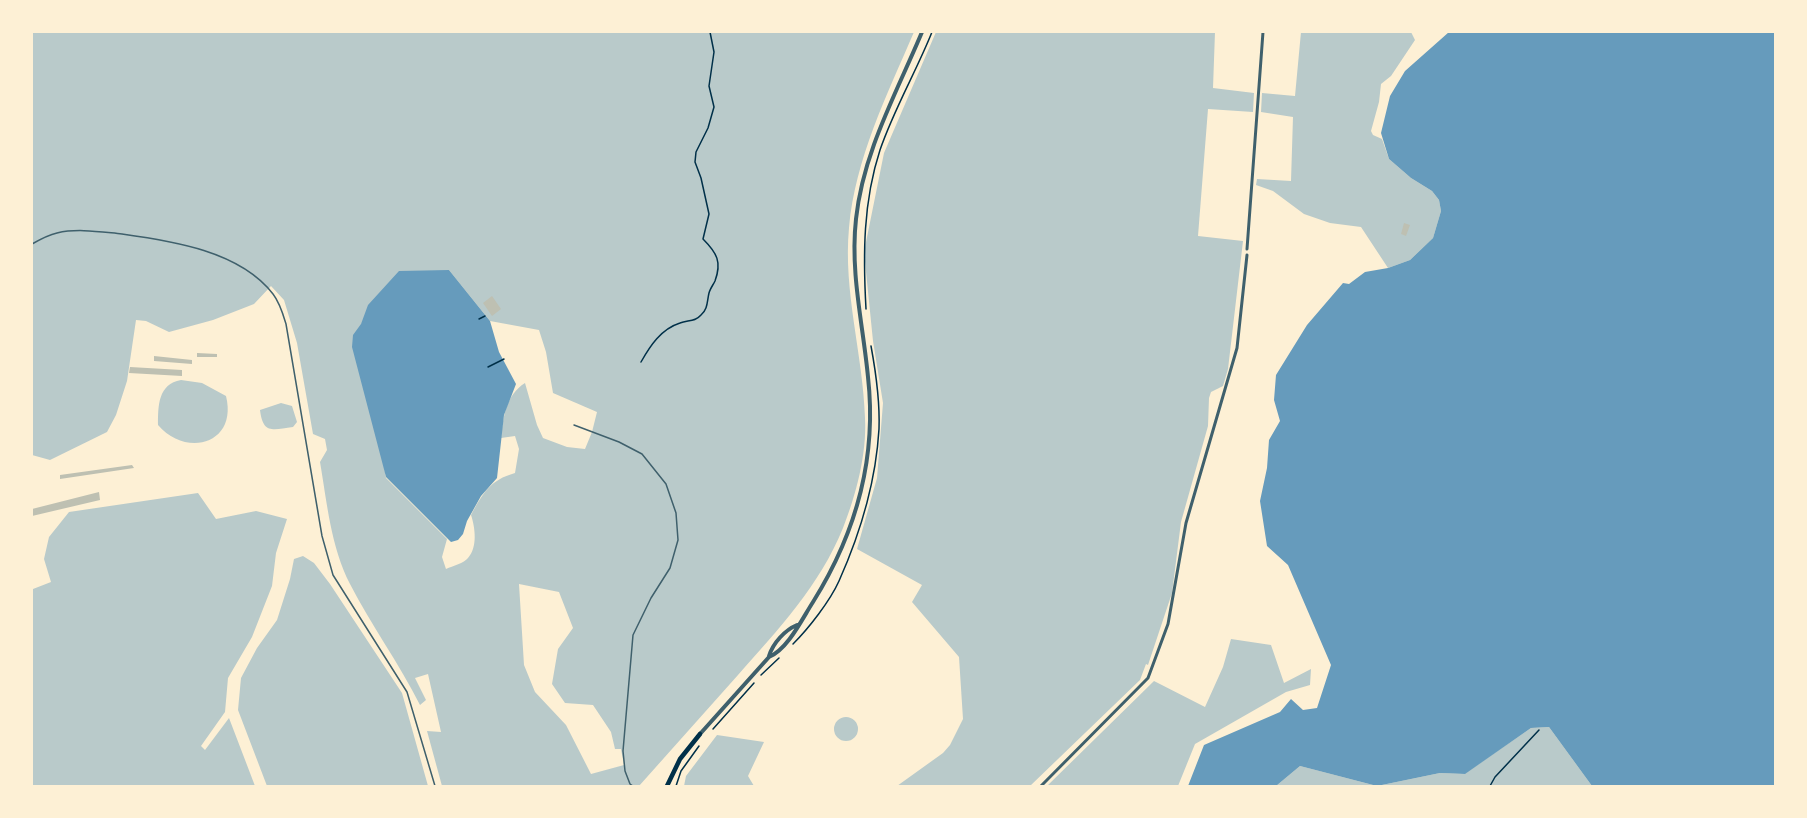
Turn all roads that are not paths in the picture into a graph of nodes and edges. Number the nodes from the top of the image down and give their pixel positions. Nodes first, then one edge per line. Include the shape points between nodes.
1 (922, 32) edge
2 (1263, 32) edge
3 (32, 244) edge
4 (1247, 249) dead end
5 (1247, 255) dead end
6 (574, 425) dead end
7 (798, 624) junction
8 (769, 657) junction
9 (700, 734) joint
10 (435, 786) edge
11 (633, 786) edge
12 (667, 786) edge
13 (1041, 786) edge

1 - 7 street via 881,125 868,162 856,219 854,278 868,377 868,458 860,496 839,555
2 - 4 street
3 - 10 lane via 57,233 90,230 156,238 199,248 234,264 258,279 273,295 286,324 322,536 333,575 407,692
5 - 13 street via 1237,348 1186,523 1168,624 1148,678
6 - 11 lane via 642,454 666,484 676,513 678,540 670,568 633,635 623,750 625,771
7 - 8 street via 795,633
7 - 8 street via 771,648
8 - 9 street
9 - 12 main road via 680,759

